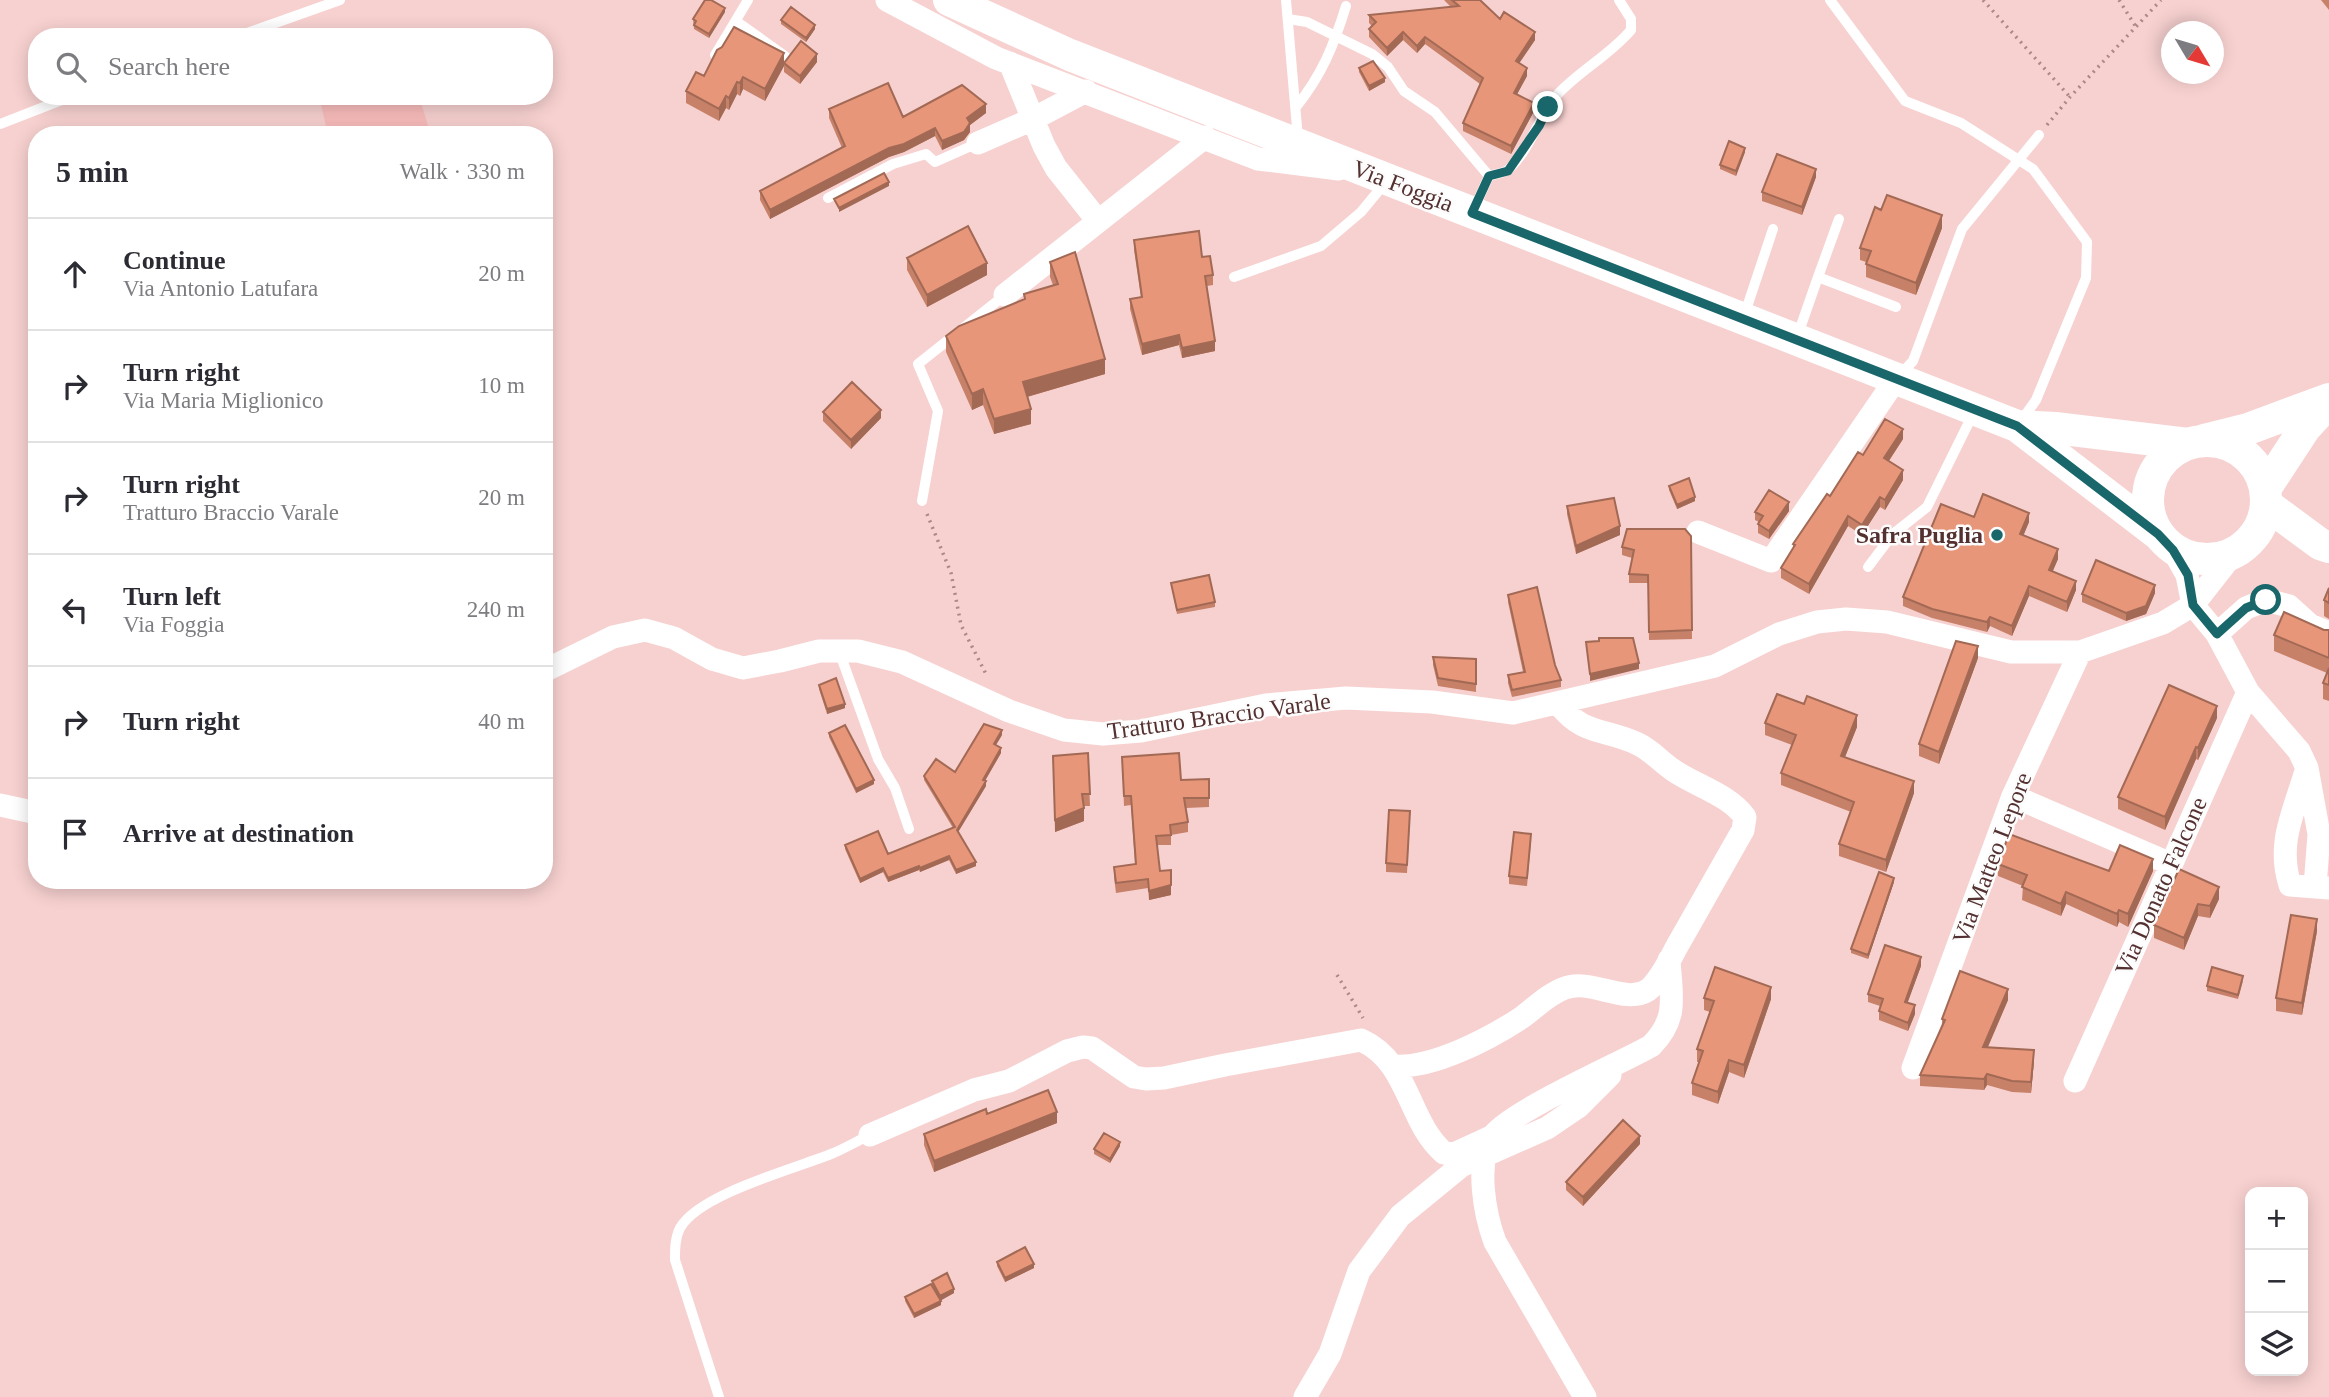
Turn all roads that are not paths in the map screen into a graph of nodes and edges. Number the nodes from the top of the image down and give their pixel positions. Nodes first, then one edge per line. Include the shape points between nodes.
1 (340, 0) edge
2 (748, 0) edge
3 (887, 0) edge
4 (949, 0) edge
5 (1286, 0) edge
6 (1619, 0) edge
7 (1830, 0) edge
8 (1346, 6) dead end
9 (1288, 19) junction
10 (736, 21) junction
11 (261, 28) edge
12 (1336, 38) junction
13 (715, 55) edge
14 (785, 55) edge
15 (1010, 63) junction
16 (1086, 91) junction
17 (49, 105) edge
18 (1296, 107) junction
19 (1033, 119) junction
20 (0, 124) edge
21 (2039, 135) road end
22 (1205, 137) junction
23 (978, 143) joint
24 (1298, 145) junction
25 (2019, 159) junction
26 (1377, 176) junction
27 (1489, 176) junction
28 (828, 198) dead end
29 (1472, 213) junction
30 (1839, 219) dead end
31 (1098, 221) junction
32 (1773, 229) dead end
33 (1234, 277) dead end
34 (1818, 277) junction
35 (1004, 295) joint
36 (1896, 307) dead end
37 (1743, 319) junction
38 (1796, 340) junction
39 (1896, 379) junction
40 (2329, 400) edge
41 (1975, 410) junction
42 (2017, 426) junction
43 (2194, 443) junction
44 (2266, 496) junction
45 (922, 501) road end
46 (1698, 532) dead end
47 (2166, 542) junction
48 (2324, 545) edge
49 (2239, 550) junction
50 (1868, 567) dead end
51 (2193, 605) junction
52 (2329, 633) edge
53 (2217, 634) junction
54 (839, 651) junction
55 (2080, 652) junction
56 (553, 667) edge
57 (2248, 692) junction
58 (1558, 703) junction
59 (2307, 768) junction
60 (2013, 796) junction
61 (0, 805) edge
62 (28, 811) edge
63 (909, 829) dead end
64 (2171, 864) junction
65 (2322, 888) edge
66 (1670, 960) junction
67 (1393, 1066) junction
68 (1913, 1068) dead end
69 (2075, 1081) dead end
70 (870, 1135) joint
71 (1489, 1146) junction
72 (719, 1397) edge
73 (1305, 1397) edge
74 (1585, 1397) edge

1 - 11 lane
2 - 10 lane
3 - 15 street
4 - 24 main road, Via Foggia via 1070,55
5 - 9 lane
6 - 27 lane via 1631,19 1631,30 1559,93 1508,171
7 - 25 lane via 1905,101 1961,123
8 - 12 lane
9 - 12 lane via 1307,22
9 - 18 lane
10 - 13 lane
10 - 14 lane
12 - 18 lane
12 - 27 lane via 1372,54 1388,67 1404,91 1435,112
15 - 16 street
15 - 19 street
16 - 19 street
16 - 22 street
17 - 20 lane
18 - 24 lane
19 - 23 street
19 - 31 street via 1056,169
21 - 25 lane
22 - 26 street via 1258,159
22 - 31 street
23 - 28 lane via 935,162 926,154 893,164
24 - 26 main road, Via Foggia
25 - 39 lane via 1962,229 1913,361
25 - 42 lane via 2033,169 2087,242 2086,278 2036,400
26 - 29 main road, Via Foggia
26 - 33 lane via 1361,212 1321,246
27 - 29 lane
29 - 37 main road, Via Foggia
30 - 34 lane
31 - 35 street
32 - 37 lane
34 - 36 lane
34 - 38 lane
35 - 45 lane via 918,364 939,411
37 - 38 main road, Via Foggia
38 - 39 main road, Via Foggia
39 - 41 main road, Via Foggia
39 - 46 street via 1771,561
40 - 43 main road
40 - 44 main road via 2305,428
41 - 42 main road, Via Foggia
41 - 50 lane via 1927,507 1893,534
42 - 43 main road, Via Foggia
42 - 47 main road, Via Foggia
43 - 44 main road, Via Foggia via 2218,442 2249,458
43 - 47 main road via 2165,459 2151,482 2150,518
44 - 48 main road, Via Foggia
44 - 49 main road via 2260,526
47 - 49 main road, Via Foggia via 2203,560
47 - 51 street via 2188,575
48 - 49 main road, Via Foggia via 2287,542
49 - 51 street, Tratturo Braccio Varale
51 - 53 street
51 - 55 street, Tratturo Braccio Varale via 2163,623
52 - 53 street via 2310,625 2289,607 2266,600 2246,608
53 - 57 street
54 - 56 street, Tratturo Braccio Varale via 743,668 645,630 613,637
54 - 58 street, Tratturo Braccio Varale via 902,662 1064,730 1103,734 1141,731 1266,705 1346,698 1432,702 1513,713
54 - 63 lane
55 - 58 street, Tratturo Braccio Varale via 2011,652 1887,622 1846,619 1816,622 1779,634 1715,666
55 - 60 street, Via Matteo Lepore
57 - 59 street via 2299,751
57 - 64 street, Via Donato Falcone
58 - 66 street via 1583,727 1639,744 1688,781 1738,807 1745,817 1743,830
59 - 65 street via 2319,834
59 - 65 street via 2284,845 2284,866 2291,885
60 - 64 street
60 - 68 street, Via Matteo Lepore
61 - 62 street
64 - 69 street, Via Donato Falcone
66 - 67 street via 1639,995 1580,984 1566,987 1482,1041 1432,1060
66 - 71 street via 1672,1012 1665,1032 1651,1046 1501,1127
67 - 70 street via 1375,1046 1361,1040 1146,1079 1134,1077 1093,1048 1083,1047 1009,1082 974,1090
67 - 71 street via 1444,1153
70 - 72 lane via 729,1194 689,1217 680,1229 675,1260
71 - 73 street via 1400,1216 1377,1244 1359,1271 1330,1354
71 - 74 street via 1482,1181 1487,1222

